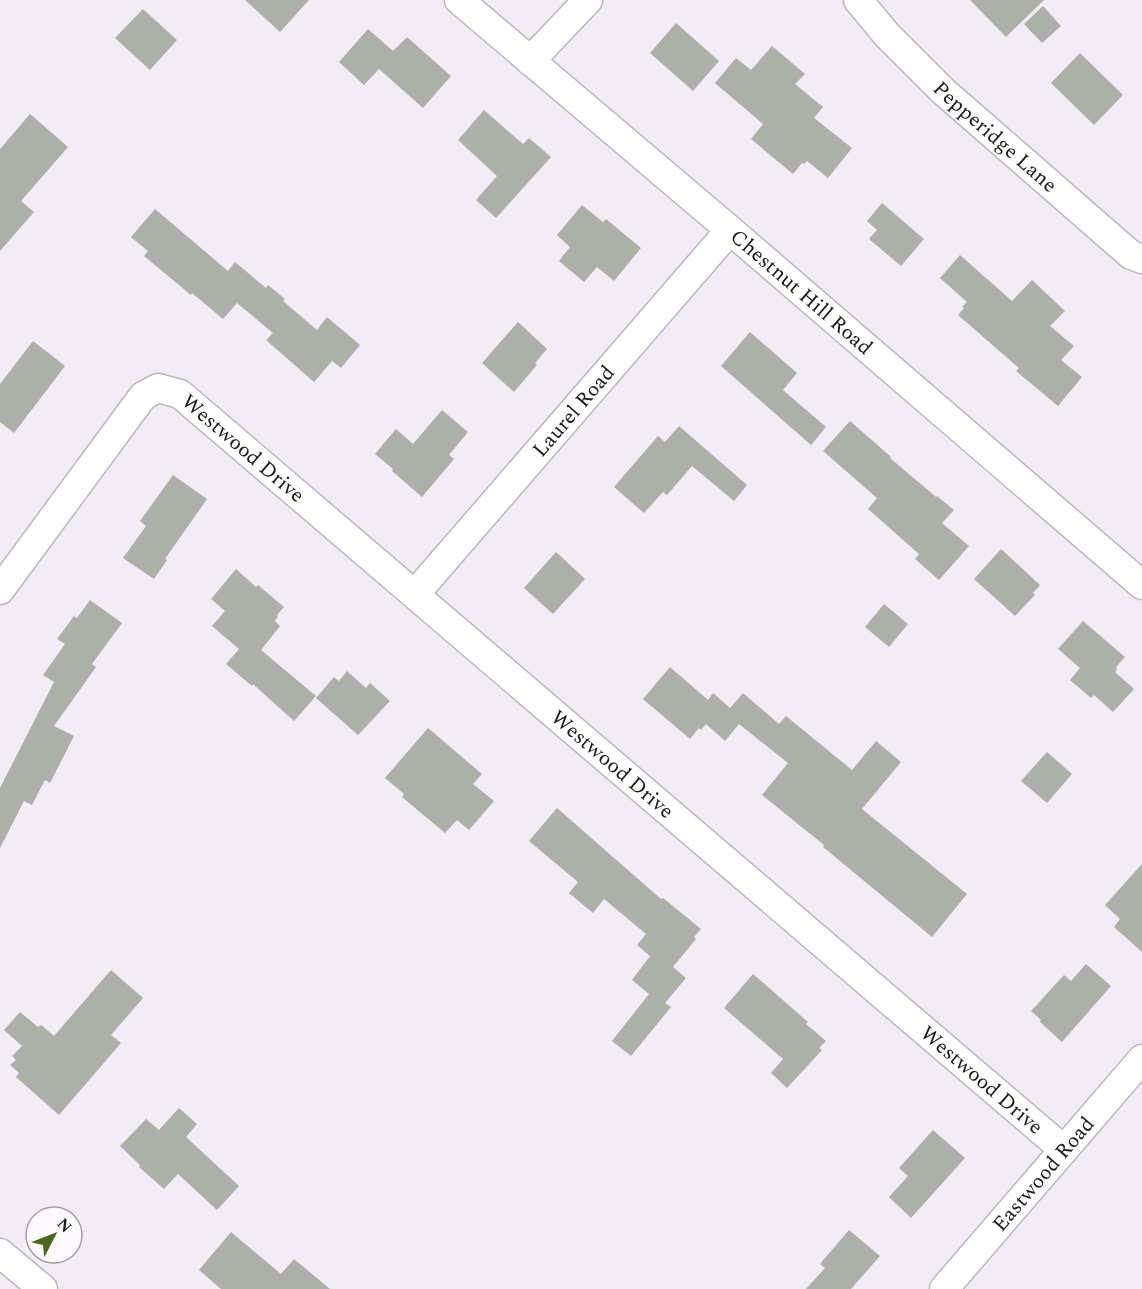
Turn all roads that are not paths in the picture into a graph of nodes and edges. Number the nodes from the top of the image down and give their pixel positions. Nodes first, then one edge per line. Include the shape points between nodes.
1 (459, 0) edge
2 (588, 0) edge
3 (858, 0) edge
4 (530, 61) junction
5 (730, 230) junction
6 (1142, 259) edge
7 (1142, 585) edge
8 (0, 590) edge
9 (415, 594) junction
10 (1142, 1059) edge
11 (1064, 1150) junction
12 (0, 1253) edge
13 (43, 1289) edge
14 (944, 1289) edge

1 - 4 street, Chestnut Hill Road
2 - 4 street
3 - 6 street, Pepperidge Lane via 943,91 1131,255
4 - 5 street, Chestnut Hill Road
5 - 7 street, Chestnut Hill Road
5 - 9 street, Laurel Road
8 - 9 street, Westwood Drive via 142,396 158,388 180,394
9 - 11 street, Westwood Drive
10 - 11 street, Eastwood Road
11 - 14 street, Eastwood Road
12 - 13 street

